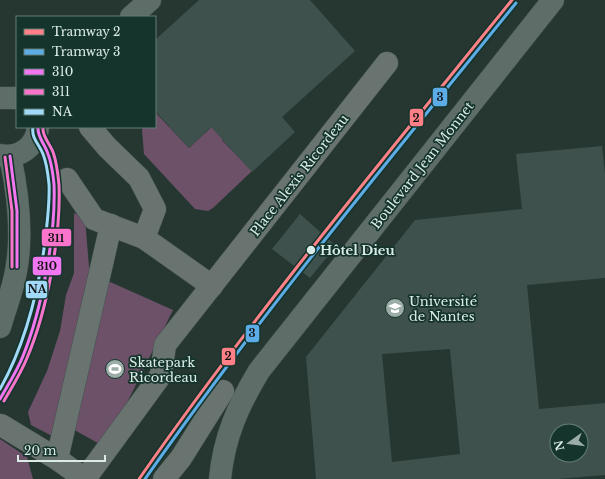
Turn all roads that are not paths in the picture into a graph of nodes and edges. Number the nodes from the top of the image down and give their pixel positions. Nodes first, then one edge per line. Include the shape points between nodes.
1 (150, 0) edge
2 (553, 0) edge
3 (132, 16) edge
4 (387, 63) dead end
5 (38, 128) edge
6 (91, 128) edge
7 (5, 155) edge
8 (67, 179) dead end
9 (111, 225) junction
10 (144, 238) junction
11 (212, 286) junction
12 (0, 327) edge
13 (223, 391) dead end
14 (1, 425) dead end
15 (57, 459) junction
16 (85, 479) edge
17 (164, 479) edge
18 (220, 479) edge

1 - 3 main road
2 - 18 main road, Boulevard Jean Monnet via 259,371 241,400 229,432
4 - 11 street, Place Alexis Ricordeau
5 - 7 main road via 35,138 24,152
6 - 10 street via 139,178 155,209
7 - 12 main road via 15,181 19,214 16,271
8 - 9 street via 94,219
9 - 10 street
9 - 15 street
10 - 11 street
11 - 16 street, Place Alexis Ricordeau via 166,345 160,375
13 - 17 street via 181,458
14 - 15 street, Place Alexis Ricordeau
15 - 16 street, Place Alexis Ricordeau

